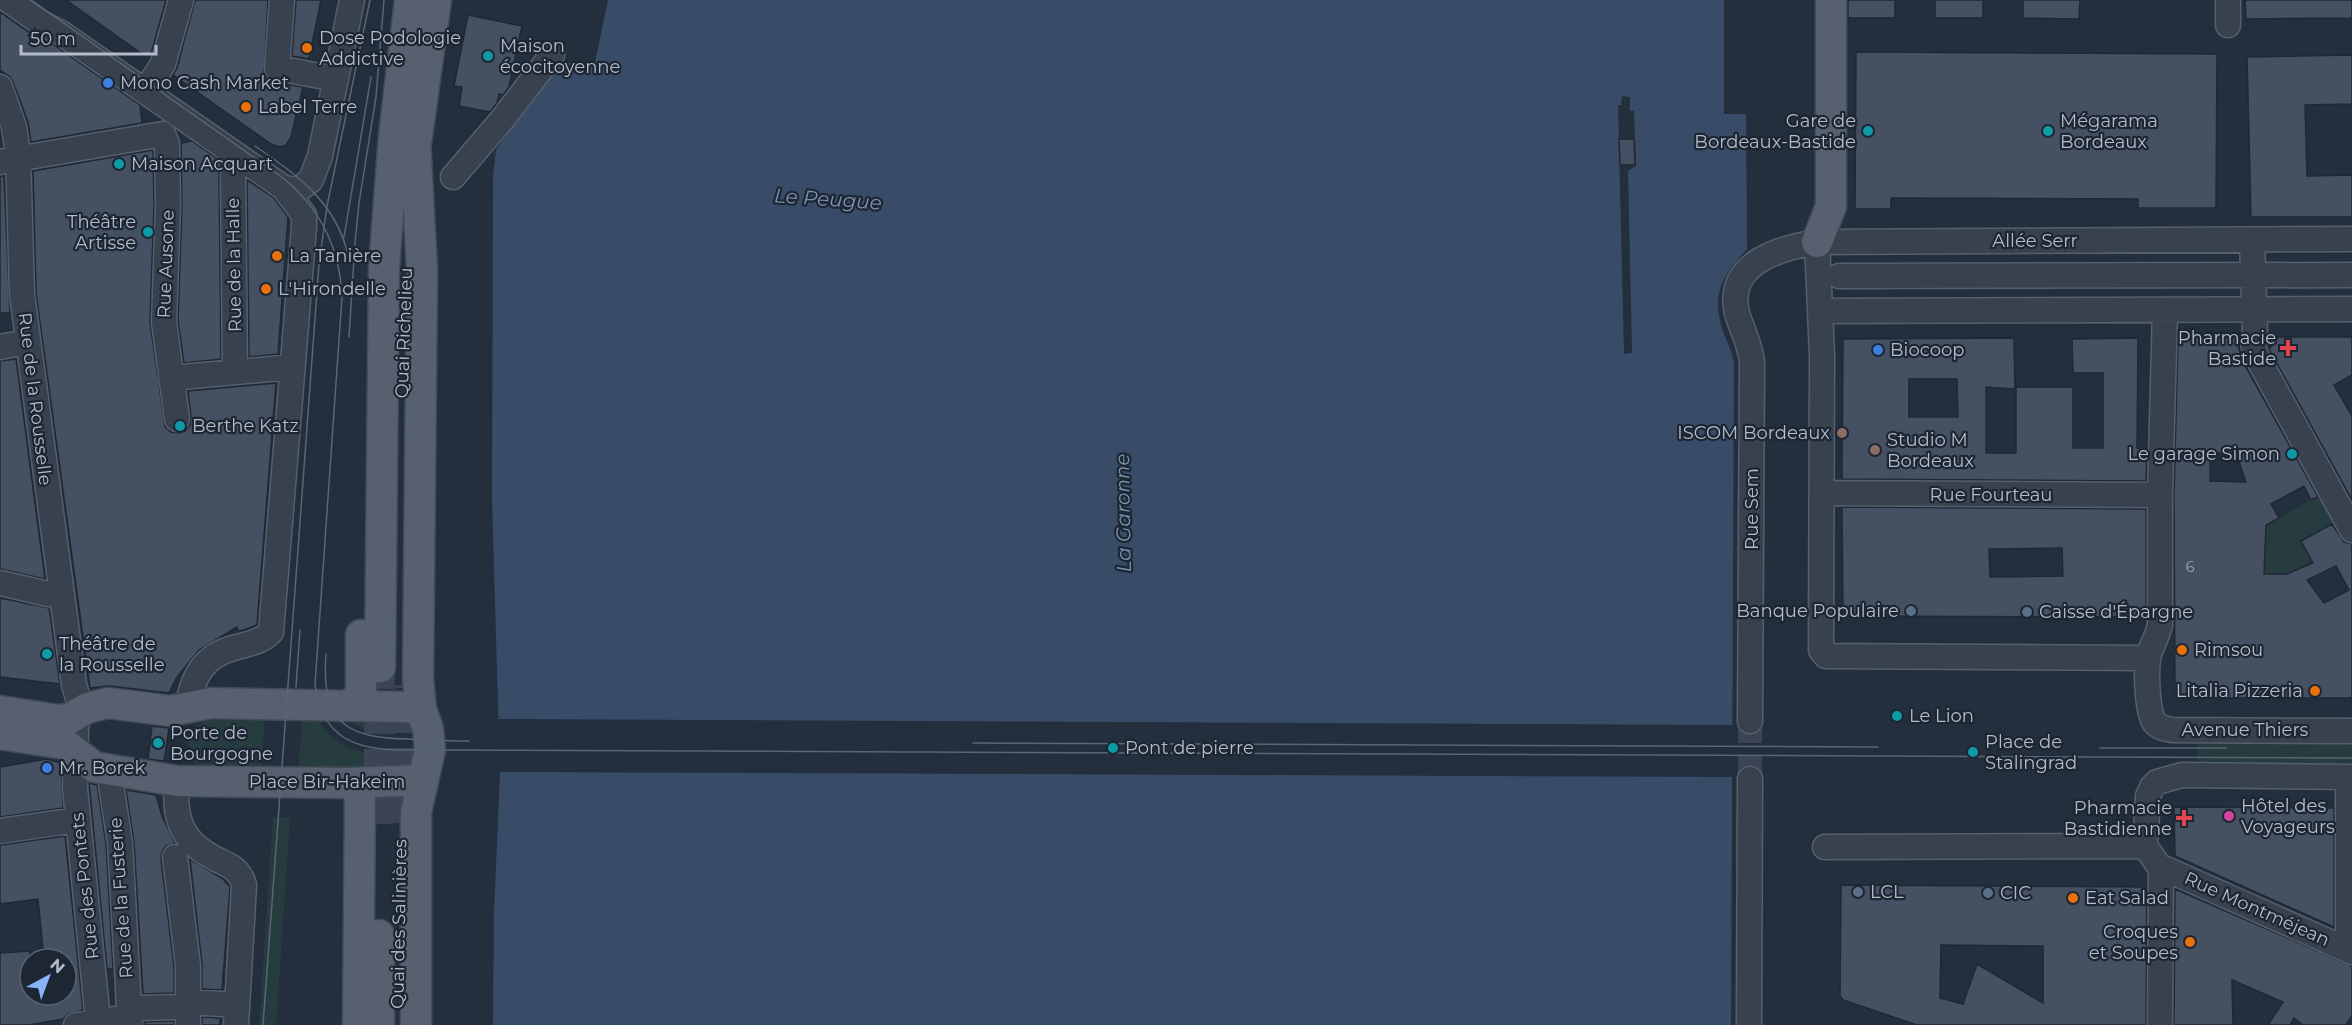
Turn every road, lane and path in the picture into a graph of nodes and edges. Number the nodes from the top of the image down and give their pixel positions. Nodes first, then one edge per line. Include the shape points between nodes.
1 (8, 0) edge
2 (181, 0) edge
3 (282, 0) edge
4 (352, 0) edge
5 (410, 0) edge
6 (436, 0) edge
7 (1812, 0) edge
8 (1831, 0) edge
9 (2228, 0) edge
10 (2228, 26) dead end
11 (552, 55) dead end
12 (336, 80) junction
13 (0, 87) edge
14 (145, 91) junction
15 (177, 114) junction
16 (163, 134) junction
17 (404, 137) junction
18 (241, 159) junction
19 (9, 161) edge
20 (453, 177) dead end
21 (284, 188) junction
22 (10, 232) edge
23 (2352, 239) edge
24 (2253, 240) junction
25 (1817, 242) junction
26 (2253, 275) junction
27 (2352, 275) edge
28 (1839, 276) dead end
29 (2253, 309) junction
30 (2352, 309) edge
31 (2165, 310) junction
32 (1820, 311) junction
33 (28, 342) junction
34 (0, 347) edge
35 (292, 367) junction
36 (235, 372) junction
37 (171, 378) junction
38 (177, 419) dead end
39 (1822, 493) junction
40 (2160, 495) junction
41 (2352, 530) edge
42 (0, 583) edge
43 (61, 592) junction
44 (2148, 658) junction
45 (390, 667) tunnel mouth
46 (346, 706) junction
47 (187, 708) junction
48 (421, 709) junction
49 (0, 711) edge
50 (82, 711) junction
51 (1750, 721) tunnel mouth
52 (2352, 731) edge
53 (0, 734) edge
54 (76, 751) junction
55 (112, 771) junction
56 (2350, 777) edge
57 (1750, 779) tunnel mouth
58 (423, 780) junction
59 (177, 781) junction
60 (349, 783) junction
61 (77, 820) junction
62 (0, 831) edge
63 (2145, 846) junction
64 (181, 847) junction
65 (1826, 847) dead end
66 (2160, 869) junction
67 (2348, 950) edge
68 (189, 1013) edge
69 (237, 1015) edge
70 (130, 1018) edge
71 (87, 1023) edge
72 (358, 1025) edge
73 (379, 1025) edge
74 (398, 1025) edge
75 (416, 1025) edge
76 (1749, 1025) edge
77 (2160, 1025) edge

1 - 14 street
2 - 14 street via 163,64
3 - 12 street via 277,68
4 - 12 street
5 - 17 main road, Quai Richelieu
6 - 17 main road, Quai Richelieu
7 - 25 main road
8 - 25 main road via 1831,206
9 - 10 street
11 - 20 street
12 - 21 street via 311,180 298,190
13 - 19 street, Rue de la Rousselle via 14,127
14 - 15 street
15 - 16 street
15 - 18 street
16 - 19 street
16 - 37 street, Rue Ausone via 167,144 168,206 164,322
17 - 45 main road, Quai Richelieu via 384,279
17 - 46 main road via 368,294 363,362 361,692
17 - 48 main road, Place Bir-Hakeim via 422,270 417,679
18 - 21 street
18 - 36 street, Rue de la Halle via 233,172
19 - 22 street, Rue de la Rousselle
21 - 35 street via 304,215
22 - 33 street, Rue de la Rousselle
23 - 24 street, Allée Serr
24 - 25 street, Allée Serr
24 - 26 street
25 - 32 street
25 - 51 street, Rue Sem via 1767,254 1747,271 1737,290 1737,311 1752,362
26 - 27 street, Allée Serr
26 - 28 street, Allée Serr
26 - 29 street
29 - 30 street
29 - 31 street
29 - 41 street via 2255,353
31 - 32 street
31 - 40 street
32 - 39 street
33 - 34 street
33 - 43 street, Rue de la Rousselle
35 - 36 street
35 - 47 street via 271,632 263,640 231,648 206,664 194,680
36 - 37 street
37 - 38 street, Rue Ausone
39 - 40 street, Rue Fourteau
39 - 44 street via 1821,650 1826,656
40 - 44 street via 2160,624
42 - 43 street via 48,594
43 - 50 street, Rue de la Rousselle via 74,685
44 - 52 street, Avenue Thiers via 2149,708 2157,725 2172,730
46 - 47 main road via 211,703
46 - 48 main road
47 - 50 main road via 170,711 108,703
48 - 58 main road, Place Bir-Hakeim via 430,740
49 - 50 main road via 58,720
50 - 54 street, Rue des Pontets via 76,726
53 - 54 main road, Place Bir-Hakeim via 57,741
54 - 55 main road, Place Bir-Hakeim via 88,764
54 - 61 street, Rue des Pontets
55 - 59 main road, Place Bir-Hakeim
55 - 70 street, Rue de la Fusterie
56 - 63 street via 2172,776 2157,782 2148,796
56 - 67 street
57 - 76 street
58 - 60 main road, Place Bir-Hakeim
58 - 75 main road via 416,812
59 - 60 main road, Place Bir-Hakeim
59 - 64 street via 175,800
60 - 72 main road via 360,796
61 - 62 street
61 - 71 street, Rue des Pontets
63 - 65 street
63 - 66 street
64 - 68 street
64 - 69 street via 203,851 242,876
66 - 67 street, Rue Montméjean
66 - 77 street
68 - 69 street
68 - 70 street via 179,1007 138,1008
70 - 71 street
73 - 74 main road, Quai des Salinières via 389,824

